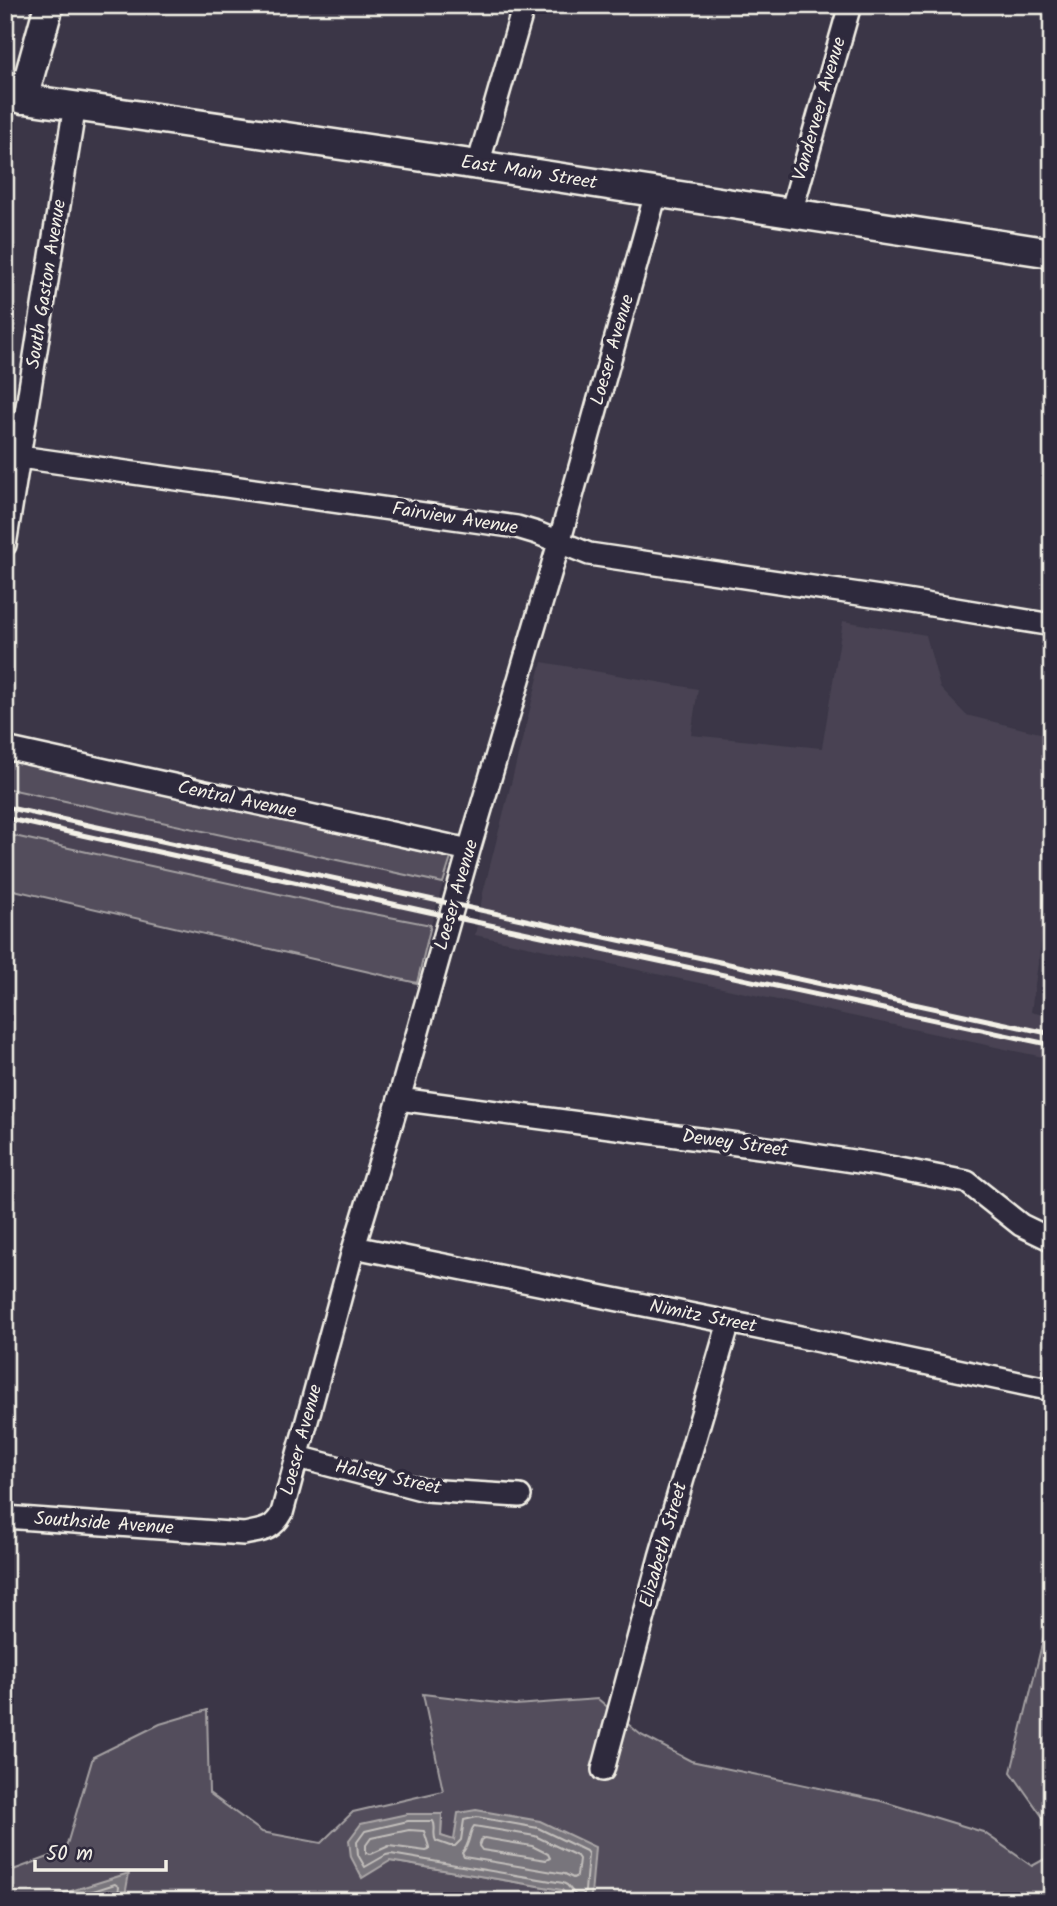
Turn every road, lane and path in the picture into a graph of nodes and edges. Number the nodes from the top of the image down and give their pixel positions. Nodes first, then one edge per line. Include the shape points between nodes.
1 (49, 5) edge
2 (524, 5) edge
3 (850, 5) edge
4 (14, 97) edge
5 (75, 105) junction
6 (478, 165) junction
7 (656, 193) junction
8 (791, 213) junction
9 (1052, 253) edge
10 (20, 457) junction
11 (559, 543) junction
12 (5, 545) edge
13 (1052, 625) edge
14 (5, 748) edge
15 (469, 850) junction
16 (399, 1099) junction
17 (1052, 1240) edge
18 (354, 1247) junction
19 (729, 1322) junction
20 (1052, 1390) edge
21 (298, 1457) junction
22 (520, 1496) dead end
23 (5, 1517) edge
24 (204, 1531) joint
25 (603, 1770) dead end

1 - 4 street
2 - 6 street
3 - 8 street, Vanderveer Avenue
4 - 5 street, East Main Street
5 - 6 street, East Main Street
5 - 10 street, South Gaston Avenue
6 - 7 street, East Main Street
7 - 8 street, East Main Street
7 - 11 street, Loeser Avenue
8 - 9 street, East Main Street
10 - 11 street, Fairview Avenue via 517,527
10 - 12 street, South Gaston Avenue
11 - 13 street, Fairview Avenue via 589,555
11 - 15 street, Loeser Avenue
14 - 15 street, Central Avenue
15 - 16 street, Loeser Avenue
16 - 17 street, Dewey Street via 767,1148 967,1182 1021,1225
16 - 18 street, Loeser Avenue
18 - 19 street, Nimitz Street
18 - 21 street, Loeser Avenue
19 - 20 street, Nimitz Street
19 - 25 street, Elizabeth Street
21 - 22 street, Halsey Street via 425,1490
21 - 24 street, Loeser Avenue via 282,1513 269,1529 244,1534
23 - 24 street, Southside Avenue

